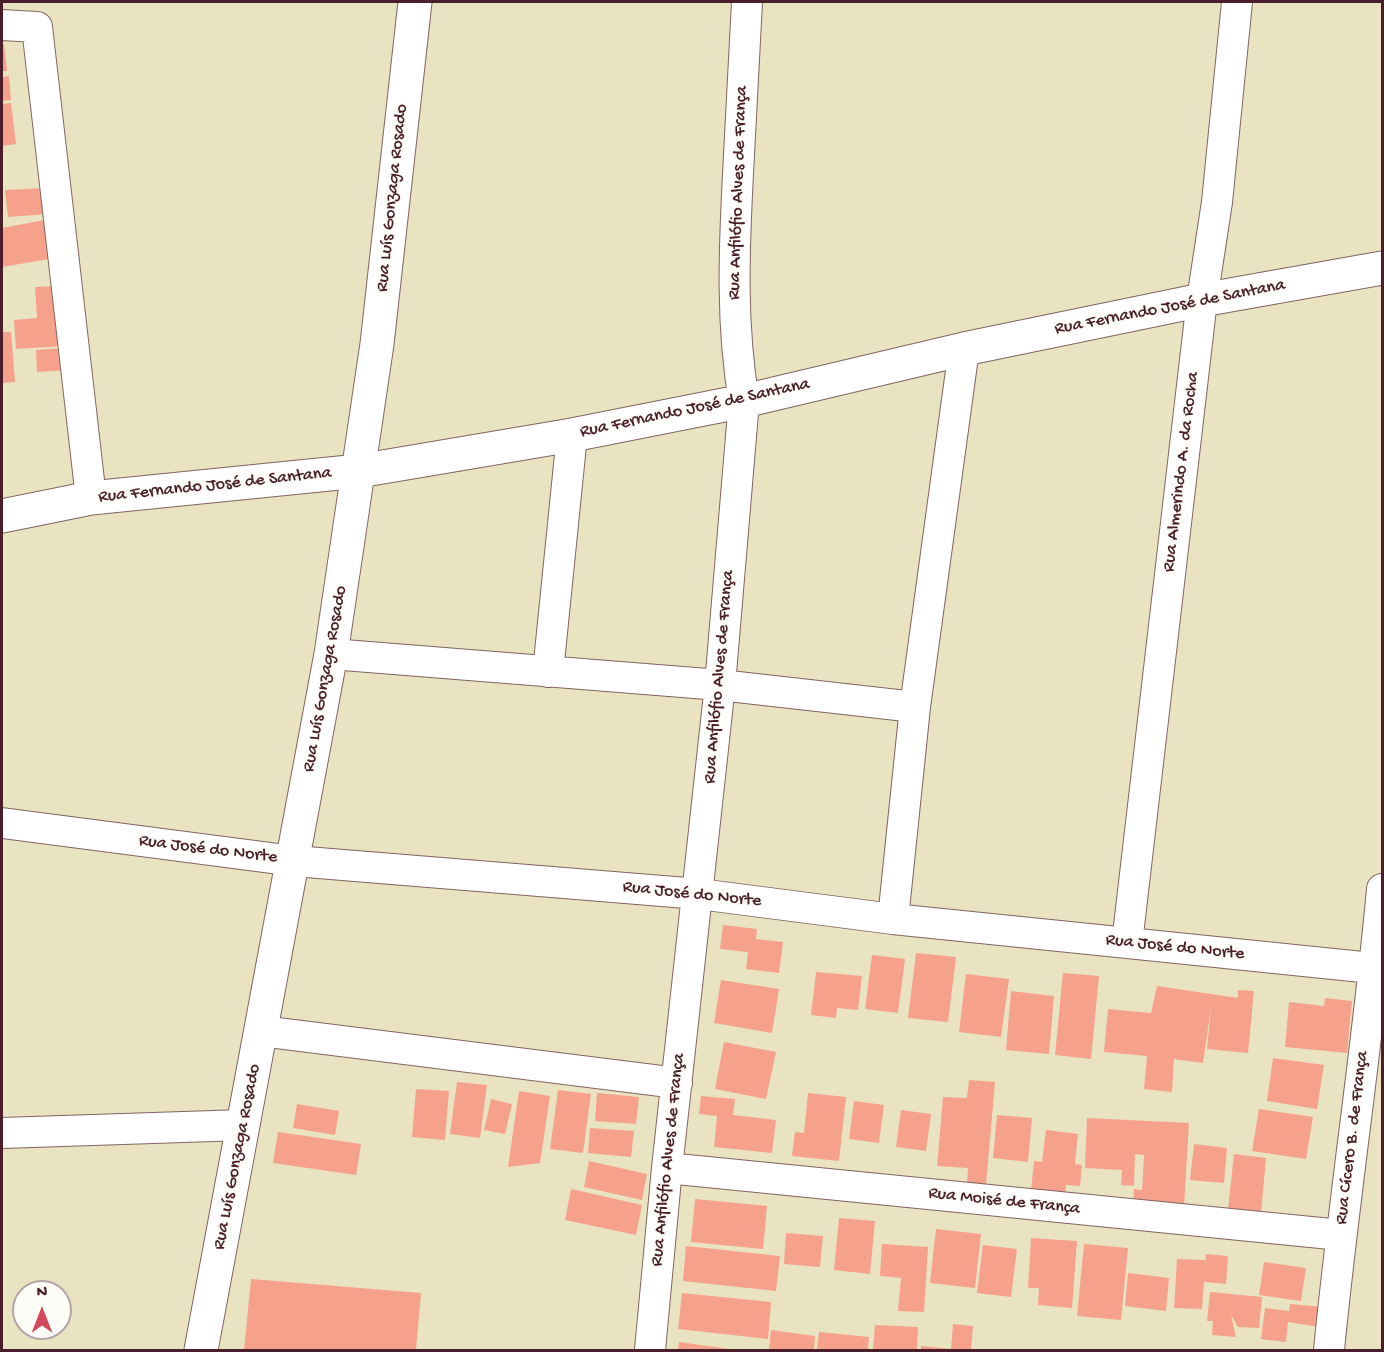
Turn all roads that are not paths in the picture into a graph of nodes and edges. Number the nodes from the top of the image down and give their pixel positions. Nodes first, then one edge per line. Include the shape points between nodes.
1 (415, 2) edge
2 (747, 2) edge
3 (1237, 2) edge
4 (2, 25) edge
5 (1383, 268) edge
6 (1202, 300) junction
7 (964, 349) junction
8 (744, 401) junction
9 (572, 435) junction
10 (359, 471) junction
11 (91, 498) junction
12 (2, 516) edge
13 (331, 654) junction
14 (548, 672) junction
15 (720, 684) junction
16 (915, 707) junction
17 (2, 823) edge
18 (294, 861) junction
19 (1383, 889) edge
20 (699, 894) junction
21 (893, 919) junction
22 (1127, 943) junction
23 (1379, 969) edge
24 (261, 1031) junction
25 (677, 1083) junction
26 (244, 1125) junction
27 (2, 1132) edge
28 (667, 1168) junction
29 (1341, 1235) junction
30 (201, 1350) edge
31 (650, 1350) edge
32 (1329, 1350) edge

1 - 10 street, Rua Luís Gonzaga Rosado
2 - 8 street, Rua Anfilófio Alves de França via 735,250 735,329
3 - 6 street, Rua Almerindo A. da Rocha via 1217,202
4 - 11 street via 38,27
5 - 6 street, Rua Fernando José de Santana
6 - 7 street, Rua Fernando José de Santana
6 - 22 street, Rua Almerindo A. da Rocha
7 - 8 street, Rua Fernando José de Santana
7 - 16 street
8 - 9 street, Rua Fernando José de Santana
8 - 15 street, Rua Anfilófio Alves de França
9 - 10 street, Rua Fernando José de Santana
9 - 14 street
10 - 11 street, Rua Fernando José de Santana
10 - 13 street, Rua Luís Gonzaga Rosado
11 - 12 street, Rua Fernando José de Santana
13 - 14 street
13 - 18 street, Rua Luís Gonzaga Rosado
14 - 15 street
15 - 16 street
15 - 20 street, Rua Anfilófio Alves de França
16 - 21 street
17 - 18 street, Rua José do Norte
18 - 20 street, Rua José do Norte
18 - 24 street, Rua Luís Gonzaga Rosado
19 - 23 street, Rua Cícero B. de França
20 - 21 street, Rua José do Norte
20 - 25 street, Rua Anfilófio Alves de França
21 - 22 street, Rua José do Norte
22 - 23 street, Rua José do Norte
23 - 29 street, Rua Cícero B. de França
24 - 25 street
24 - 26 street, Rua Luís Gonzaga Rosado
25 - 28 street, Rua Anfilófio Alves de França
26 - 27 street
26 - 30 street, Rua Luís Gonzaga Rosado
28 - 29 street, Rua Moisé de França
28 - 31 street, Rua Anfilófio Alves de França
29 - 32 street, Rua Cícero B. de França

